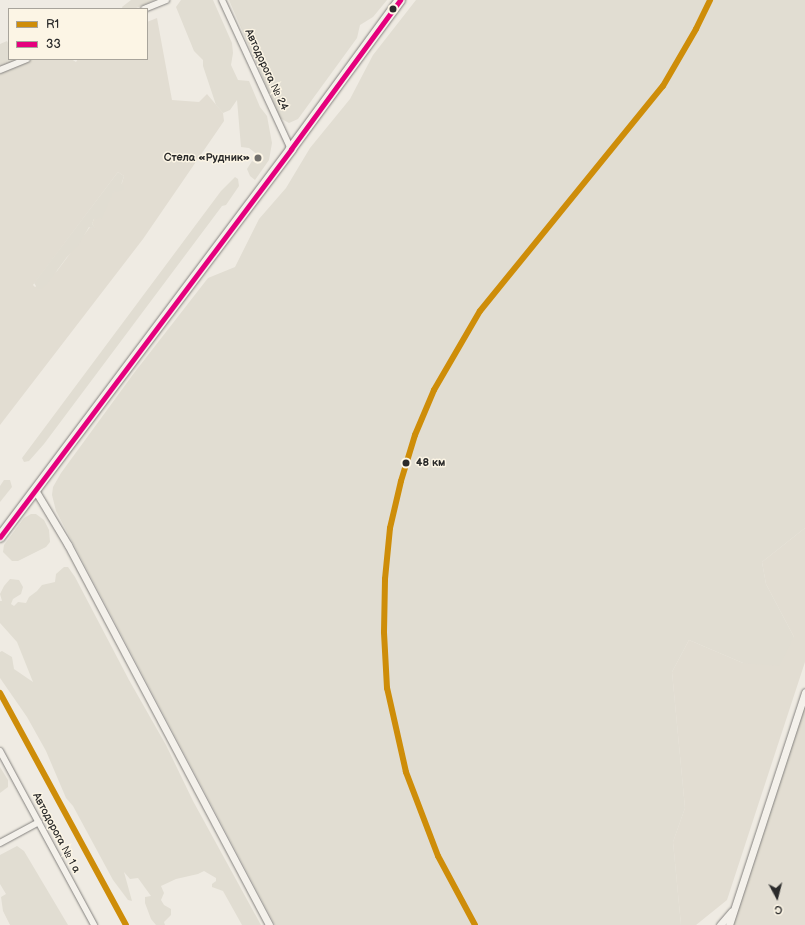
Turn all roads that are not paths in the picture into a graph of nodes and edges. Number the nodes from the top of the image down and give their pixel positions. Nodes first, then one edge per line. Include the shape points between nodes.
1 (166, 0) edge
2 (222, 0) edge
3 (400, 0) edge
4 (146, 8) edge
5 (25, 60) edge
6 (0, 70) edge
7 (291, 149) junction
8 (35, 490) junction
9 (0, 536) edge
10 (805, 692) edge
11 (0, 751) edge
12 (39, 822) junction
13 (0, 843) edge
14 (739, 899) junction
15 (94, 925) edge
16 (269, 925) edge
17 (720, 925) edge
18 (729, 925) edge

1 - 4 street
2 - 7 street, Автодорога № 24
3 - 7 highway
5 - 6 street
7 - 8 highway
8 - 9 highway
8 - 16 street via 68,545
10 - 14 street
11 - 12 street, Автодорога № 1 а
12 - 13 street
12 - 15 street, Автодорога № 1 а
14 - 17 street
14 - 18 street

